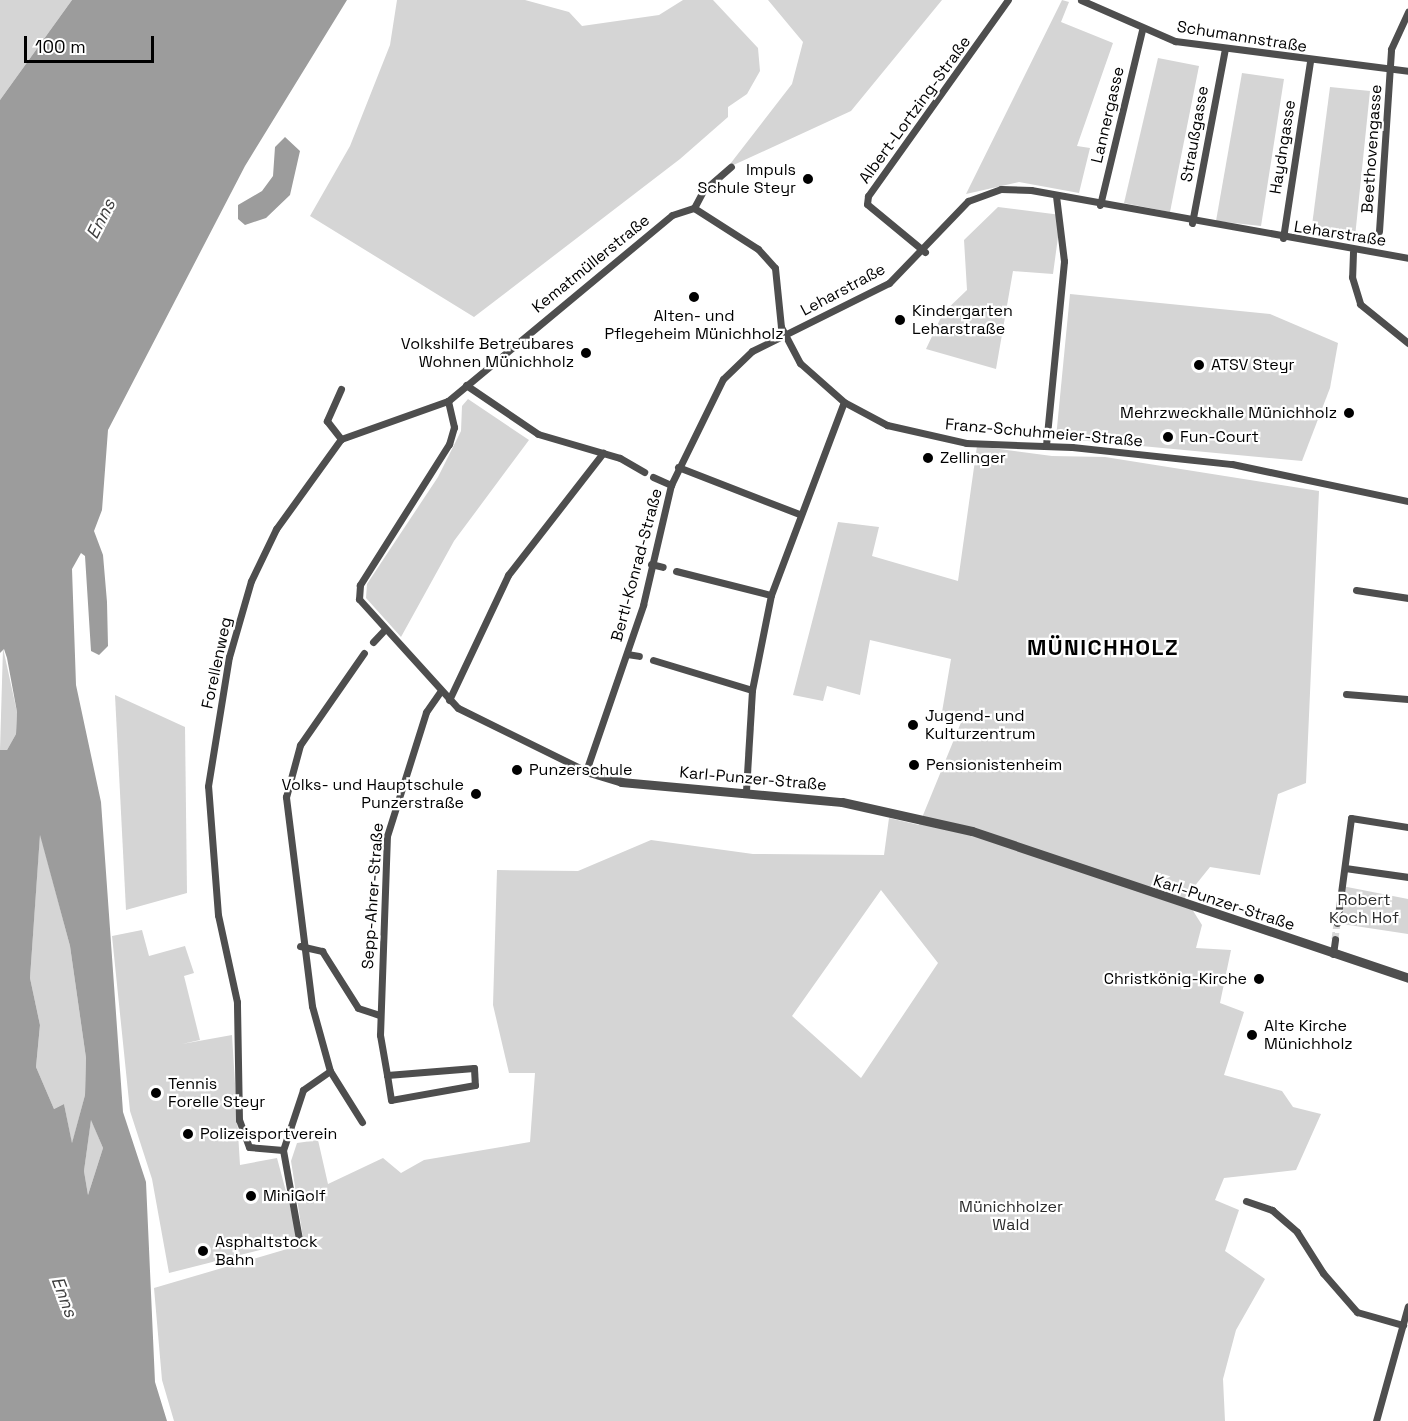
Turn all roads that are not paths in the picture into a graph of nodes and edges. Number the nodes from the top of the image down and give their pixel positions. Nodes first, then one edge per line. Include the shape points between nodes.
1 (1008, 0) edge
2 (1081, 0) edge
3 (1408, 12) edge
4 (1142, 30) junction
5 (1225, 49) junction
6 (1310, 61) junction
7 (1390, 69) junction
8 (1408, 71) edge
9 (730, 167) dead end
10 (1056, 196) junction
11 (1100, 206) junction
12 (694, 208) junction
13 (1192, 224) junction
14 (1379, 231) tunnel mouth
15 (1283, 238) junction
16 (1378, 246) tunnel mouth
17 (925, 252) junction
18 (1353, 252) junction
19 (1377, 255) junction
20 (1408, 258) edge
21 (783, 335) junction
22 (1408, 343) edge
23 (466, 386) junction
24 (341, 390) dead end
25 (448, 401) junction
26 (844, 402) junction
27 (710, 403) joint
28 (341, 439) junction
29 (1046, 445) junction
30 (603, 453) junction
31 (678, 467) junction
32 (644, 472) dead end
33 (653, 477) dead end
34 (671, 485) junction
35 (1408, 501) edge
36 (799, 514) junction
37 (651, 564) junction
38 (663, 567) dead end
39 (676, 571) dead end
40 (1356, 590) dead end
41 (771, 595) junction
42 (1408, 598) edge
43 (384, 630) junction
44 (373, 642) dead end
45 (364, 653) dead end
46 (627, 654) junction
47 (639, 656) dead end
48 (653, 660) dead end
49 (752, 690) junction
50 (440, 692) junction
51 (1346, 694) dead end
52 (1408, 699) edge
53 (449, 700) junction
54 (586, 771) junction
55 (746, 791) junction
56 (1408, 827) edge
57 (1345, 868) junction
58 (1408, 877) edge
59 (1337, 923) tunnel mouth
60 (1335, 939) tunnel mouth
61 (300, 946) junction
62 (1333, 954) junction
63 (1408, 978) edge
64 (379, 1015) junction
65 (330, 1071) junction
66 (387, 1075) junction
67 (362, 1122) dead end
68 (283, 1150) junction
69 (1246, 1201) dead end
70 (299, 1239) dead end
71 (1408, 1306) edge
72 (1403, 1325) junction
73 (1376, 1421) edge

1 - 17 street, Albert-Lortzing-Straße via 868,196 867,204
2 - 4 street, Schumannstraße
3 - 7 street, Beethovengasse via 1391,49
4 - 5 street, Schumannstraße
4 - 11 street, Lannergasse
5 - 6 street, Schumannstraße
5 - 13 street, Straußgasse
6 - 7 street, Schumannstraße
6 - 15 street, Haydngasse
7 - 8 street, Schumannstraße
7 - 14 street, Beethovengasse
9 - 12 street via 703,191
10 - 11 street, Leharstraße
10 - 17 street, Leharstraße via 1011,189 980,194 957,210
10 - 29 street via 1064,271
11 - 13 street, Leharstraße
12 - 21 street via 768,257 778,278
12 - 23 street, Kematmüllerstraße via 672,215
13 - 15 street, Leharstraße
15 - 18 street, Leharstraße
16 - 19 street
17 - 21 street, Leharstraße via 873,293
18 - 19 street, Leharstraße
18 - 22 street via 1352,277 1360,304
19 - 20 street, Leharstraße
21 - 26 street, Franz-Schuhmeier-Straße via 800,363
21 - 27 street, Leharstraße via 741,359
23 - 25 street, Kematmüllerstraße
23 - 30 street via 538,434
24 - 28 street via 327,421
25 - 28 street, Kematmüllerstraße
25 - 43 street, Karl-Punzer-Straße via 454,427 448,444 358,592 363,607
26 - 29 street, Franz-Schuhmeier-Straße via 887,425 944,440
26 - 36 street
27 - 31 street, Bertl-Konrad-Straße
28 - 68 street, Forellenweg via 276,529 246,596 209,768 214,883 237,1002 242,1134 252,1149
29 - 35 street, Franz-Schuhmeier-Straße via 1232,464
30 - 32 street
30 - 53 street via 508,575
31 - 34 street, Bertl-Konrad-Straße
31 - 36 street
33 - 34 street
34 - 37 street, Bertl-Konrad-Straße
36 - 41 street
37 - 38 street
37 - 46 street, Bertl-Konrad-Straße
39 - 41 street
40 - 42 street
41 - 49 street
43 - 44 street
43 - 50 street, Karl-Punzer-Straße
45 - 61 street via 300,746 287,781
46 - 47 street
46 - 54 street, Bertl-Konrad-Straße
48 - 49 street
49 - 55 street
50 - 53 street, Karl-Punzer-Straße
50 - 64 street, Sepp-Ahrer-Straße via 426,712 387,836
51 - 52 street
53 - 54 street, Karl-Punzer-Straße via 487,726
54 - 55 street, Karl-Punzer-Straße via 631,783
55 - 62 street, Karl-Punzer-Straße via 842,802 972,831
56 - 57 street via 1351,818
57 - 58 street
57 - 59 street
60 - 62 street
61 - 64 street via 322,951 358,1008
61 - 65 street
62 - 63 street, Karl-Punzer-Straße
64 - 66 street, Sepp-Ahrer-Straße
65 - 67 street
65 - 68 street via 303,1090
66 - 66 street, Sepp-Ahrer-Straße via 391,1100 475,1085 474,1068
68 - 70 street
69 - 72 street via 1272,1210 1297,1232 1323,1273 1357,1312
71 - 72 street
72 - 73 street

